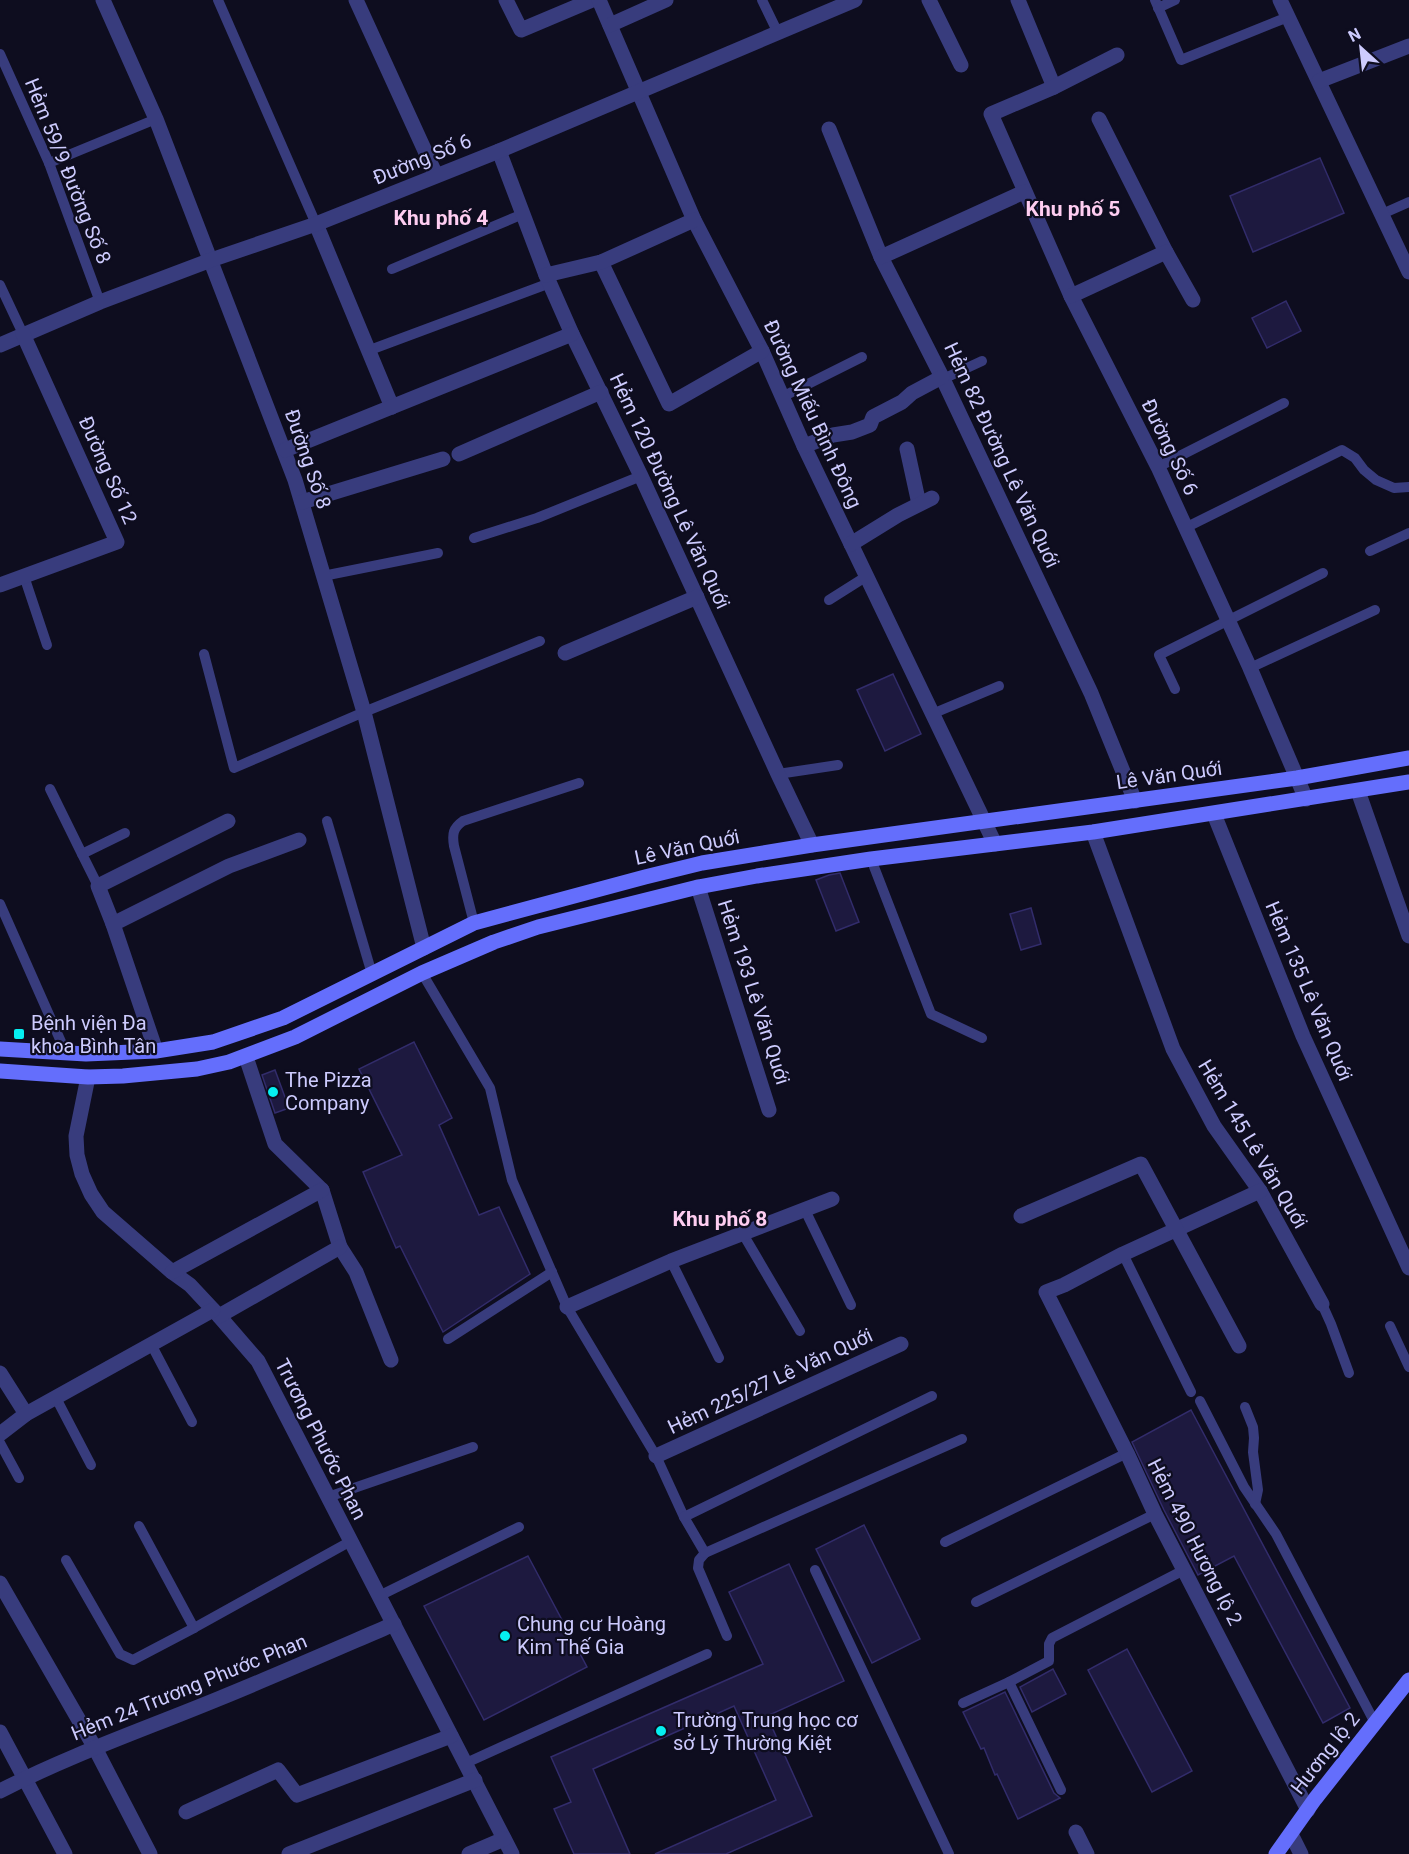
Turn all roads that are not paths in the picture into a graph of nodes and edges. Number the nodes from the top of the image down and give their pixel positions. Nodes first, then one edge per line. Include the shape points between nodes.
1 (103, 0) edge
2 (218, 0) edge
3 (356, 0) edge
4 (506, 0) edge
5 (592, 0) edge
6 (599, 0) edge
7 (666, 0) edge
8 (762, 0) edge
9 (929, 0) edge
10 (1017, 0) edge
11 (1175, 0) edge
12 (1280, 0) edge
13 (846, 2) edge
14 (1157, 4) edge
15 (1288, 17) junction
16 (610, 25) junction
17 (778, 33) junction
18 (1409, 46) edge
19 (0, 54) edge
20 (1117, 55) dead end
21 (961, 65) dead end
22 (1319, 81) junction
23 (1054, 87) junction
24 (639, 91) junction
25 (156, 119) junction
26 (1099, 119) dead end
27 (829, 129) dead end
28 (499, 151) junction
29 (49, 163) junction
30 (436, 175) junction
31 (1024, 192) junction
32 (1409, 202) edge
33 (523, 213) junction
34 (1382, 214) junction
35 (694, 220) junction
36 (316, 224) junction
37 (1166, 252) junction
38 (881, 257) junction
39 (211, 260) junction
40 (601, 262) junction
41 (392, 269) dead end
42 (1409, 272) edge
43 (548, 279) junction
44 (0, 285) edge
45 (1071, 296) junction
46 (1193, 300) dead end
47 (100, 302) junction
48 (23, 334) junction
49 (572, 334) junction
50 (0, 345) edge
51 (370, 350) junction
52 (762, 351) junction
53 (862, 357) dead end
54 (982, 361) dead end
55 (943, 378) junction
56 (601, 392) junction
57 (782, 397) junction
58 (1284, 403) dead end
59 (392, 406) junction
60 (804, 446) junction
61 (907, 449) dead end
62 (285, 450) junction
63 (459, 454) dead end
64 (443, 459) dead end
65 (1158, 467) junction
66 (641, 476) junction
67 (1409, 487) edge
68 (302, 502) junction
69 (1185, 528) junction
70 (1409, 533) edge
71 (474, 538) dead end
72 (851, 544) junction
73 (1370, 551) dead end
74 (438, 553) dead end
75 (1323, 573) dead end
76 (24, 576) junction
77 (324, 576) junction
78 (867, 576) junction
79 (0, 585) edge
80 (697, 597) junction
81 (829, 600) dead end
82 (1375, 610) dead end
83 (1227, 620) junction
84 (540, 641) dead end
85 (47, 645) dead end
86 (565, 653) dead end
87 (204, 654) dead end
88 (1250, 668) junction
89 (999, 686) dead end
90 (1175, 689) dead end
91 (364, 712) junction
92 (932, 714) junction
93 (1409, 758) edge
94 (838, 765) dead end
95 (778, 774) junction
96 (1297, 778) junction
97 (1409, 782) edge
98 (579, 783) dead end
99 (50, 789) dead end
100 (1358, 791) junction
101 (1306, 799) junction
102 (1135, 801) junction
103 (1214, 814) junction
104 (228, 821) dead end
105 (327, 821) dead end
106 (985, 821) junction
107 (1093, 832) junction
108 (124, 833) dead end
109 (299, 840) dead end
110 (995, 844) junction
111 (812, 845) junction
112 (82, 854) junction
113 (871, 859) junction
114 (98, 886) junction
115 (698, 887) junction
116 (0, 904) edge
117 (474, 923) junction
118 (113, 924) junction
119 (1409, 936) edge
120 (424, 948) junction
121 (372, 974) junction
122 (422, 974) junction
123 (982, 1038) dead end
124 (0, 1049) edge
125 (156, 1051) junction
126 (66, 1053) junction
127 (246, 1057) junction
128 (0, 1071) edge
129 (88, 1077) junction
130 (769, 1110) dead end
131 (322, 1190) junction
132 (1260, 1191) junction
133 (832, 1199) dead end
134 (805, 1210) junction
135 (1021, 1216) dead end
136 (1176, 1230) junction
137 (743, 1234) junction
138 (340, 1247) junction
139 (1123, 1254) junction
140 (671, 1261) junction
141 (1409, 1268) edge
142 (172, 1272) junction
143 (552, 1272) junction
144 (1322, 1304) joint
145 (851, 1305) dead end
146 (567, 1307) junction
147 (216, 1313) junction
148 (1390, 1326) dead end
149 (800, 1331) dead end
150 (448, 1339) dead end
151 (151, 1344) junction
152 (901, 1344) dead end
153 (1239, 1346) dead end
154 (719, 1358) dead end
155 (391, 1360) dead end
156 (1409, 1366) edge
157 (0, 1373) edge
158 (1349, 1373) dead end
159 (1191, 1392) dead end
160 (932, 1396) dead end
161 (56, 1398) junction
162 (1200, 1401) dead end
163 (1245, 1407) dead end
164 (27, 1414) junction
165 (192, 1422) dead end
166 (0, 1434) edge
167 (962, 1439) dead end
168 (0, 1443) edge
169 (474, 1447) dead end
170 (1127, 1453) junction
171 (656, 1456) junction
172 (91, 1464) dead end
173 (19, 1478) dead end
174 (328, 1497) junction
175 (1256, 1504) junction
176 (1155, 1514) junction
177 (684, 1517) junction
178 (139, 1526) dead end
179 (519, 1527) dead end
180 (351, 1541) junction
181 (945, 1542) dead end
182 (702, 1556) junction
183 (66, 1560) dead end
184 (815, 1570) dead end
185 (1184, 1570) junction
186 (0, 1583) edge
187 (379, 1596) junction
188 (975, 1602) dead end
189 (394, 1624) junction
190 (194, 1628) junction
191 (727, 1636) dead end
192 (707, 1654) dead end
193 (1409, 1680) edge
194 (1009, 1682) junction
195 (963, 1703) dead end
196 (1375, 1724) junction
197 (0, 1732) edge
198 (450, 1736) junction
199 (95, 1748) junction
200 (466, 1763) junction
201 (25, 1778) junction
202 (475, 1780) junction
203 (1061, 1790) dead end
204 (0, 1791) edge
205 (1308, 1809) junction
206 (186, 1812) dead end
207 (1077, 1832) dead end
208 (1291, 1834) junction
209 (504, 1839) junction
210 (64, 1854) edge
211 (150, 1854) edge
212 (289, 1854) edge
213 (469, 1854) edge
214 (512, 1854) edge
215 (949, 1854) edge
216 (1087, 1854) edge
217 (1276, 1854) edge
218 (1301, 1854) edge

1 - 25 street, Đường Số 8
2 - 36 lane
3 - 30 street
4 - 5 street via 521,30
6 - 16 street, Đường Miếu Bình Đông
7 - 16 street
8 - 17 lane
9 - 21 street
10 - 23 street
11 - 14 lane
12 - 15 street
13 - 17 street, Đường Số 6
14 - 15 lane via 1181,60
15 - 22 street
16 - 24 street, Đường Miếu Bình Đông
17 - 24 street, Đường Số 6
18 - 22 street
19 - 29 lane, Hẻm 59/9 Đường Số 8
20 - 23 street
22 - 34 street
23 - 31 street, Đường Số 6 via 991,114
24 - 28 street, Đường Số 6
24 - 35 street, Đường Miếu Bình Đông
25 - 29 lane
25 - 39 street, Đường Số 8
26 - 37 street
27 - 38 street, Hẻm 82 Đường Lê Văn Quới
28 - 30 street, Đường Số 6
28 - 33 street, Hẻm 120 Đường Lê Văn Quới
29 - 47 lane, Hẻm 59/9 Đường Số 8
30 - 36 street, Đường Số 6
31 - 38 street
31 - 45 street, Đường Số 6
32 - 34 lane
33 - 41 lane
33 - 43 street, Hẻm 120 Đường Lê Văn Quới
34 - 42 street
35 - 40 street
35 - 52 street, Đường Miếu Bình Đông
36 - 39 street, Đường Số 6
36 - 51 street
37 - 45 street
37 - 46 street
38 - 55 street, Hẻm 82 Đường Lê Văn Quới
39 - 47 street, Đường Số 6
39 - 62 street, Đường Số 8
40 - 43 street
40 - 52 street via 669,404
43 - 49 street, Hẻm 120 Đường Lê Văn Quới
43 - 51 lane
44 - 48 lane
45 - 65 street, Đường Số 6
47 - 48 street, Đường Số 6
48 - 50 street, Đường Số 6
48 - 76 street, Đường Số 12 via 117,542
49 - 56 street, Hẻm 120 Đường Lê Văn Quới
49 - 59 street
51 - 59 street
52 - 57 street, Đường Miếu Bình Đông
53 - 57 lane
54 - 55 lane
55 - 60 street via 873,417 870,424
55 - 102 street, Hẻm 82 Đường Lê Văn Quới via 1090,693
56 - 63 street
56 - 66 street, Hẻm 120 Đường Lê Văn Quới
57 - 60 street, Đường Miếu Bình Đông
58 - 65 lane
59 - 62 street
60 - 72 street, Đường Miếu Bình Đông
61 - 72 street via 925,501
62 - 68 street, Đường Số 8
64 - 68 street
65 - 69 street, Đường Số 6
66 - 71 lane via 537,518
66 - 80 street, Hẻm 120 Đường Lê Văn Quới
67 - 69 lane via 1394,488 1376,480 1342,450
68 - 77 street, Đường Số 8
69 - 83 street, Đường Số 6
70 - 73 lane
72 - 78 street, Đường Miếu Bình Đông
74 - 77 lane
75 - 83 lane
76 - 79 street, Đường Số 12
76 - 85 lane
77 - 91 street, Đường Số 8
78 - 81 lane
78 - 92 street, Đường Miếu Bình Đông
80 - 86 street
80 - 95 street, Hẻm 120 Đường Lê Văn Quới
82 - 88 lane
83 - 88 street, Đường Số 6
83 - 90 lane via 1159,655
84 - 91 lane
87 - 91 lane via 234,768
88 - 96 street, Đường Số 6
89 - 92 lane
91 - 120 street, Đường Số 8
92 - 106 street, Đường Miếu Bình Đông
93 - 96 main road, Lê Văn Quới
94 - 95 lane
95 - 111 street, Hẻm 120 Đường Lê Văn Quới
96 - 101 street, Đường Số 6
96 - 102 main road, Lê Văn Quới
97 - 100 main road, Lê Văn Quới
98 - 117 lane via 457,825 454,846
99 - 112 lane
100 - 101 main road, Lê Văn Quới
100 - 119 street
101 - 103 main road, Lê Văn Quới
102 - 106 main road, Lê Văn Quới
103 - 107 main road, Lê Văn Quới
103 - 141 street, Hẻm 135 Lê Văn Quới via 1303,1036
104 - 114 street
105 - 121 lane
106 - 110 street, Đường Miếu Bình Đông
106 - 111 main road, Lê Văn Quới
107 - 110 main road, Lê Văn Quới
107 - 132 street, Hẻm 145 Lê Văn Quới via 1173,1049 1214,1126
108 - 112 lane
109 - 118 street via 229,866
110 - 113 main road, Lê Văn Quới
111 - 117 main road, Lê Văn Quới via 702,863
112 - 114 lane
113 - 115 main road, Lê Văn Quới
113 - 123 lane via 931,1014
114 - 118 street
115 - 122 main road, Lê Văn Quới via 538,927
115 - 130 street, Hẻm 193 Lê Văn Quới
116 - 126 lane
117 - 120 main road, Lê Văn Quới
118 - 125 street
120 - 121 main road, Lê Văn Quới
121 - 125 main road, Lê Văn Quới via 260,1027 213,1042
122 - 127 main road, Lê Văn Quới via 313,1029
122 - 143 lane via 490,1088 512,1180
124 - 126 main road, Lê Văn Quới
125 - 126 main road, Lê Văn Quới
127 - 129 main road, Lê Văn Quới via 197,1069
127 - 131 street via 275,1143
128 - 129 main road, Lê Văn Quới
129 - 142 street, Trương Phước Phan via 76,1136 82,1174 104,1212
131 - 138 street
131 - 142 street
132 - 136 street
132 - 144 street, Hẻm 145 Lê Văn Quới
133 - 134 street
134 - 137 street
134 - 145 lane
135 - 136 street via 1141,1164
136 - 139 street
136 - 153 street
137 - 140 street
137 - 149 lane
138 - 147 street
138 - 155 street via 356,1272
139 - 159 lane
139 - 170 street, Hẻm 490 Hương lộ 2 via 1046,1292
140 - 146 street
140 - 154 lane
142 - 147 street, Trương Phước Phan
143 - 146 lane
143 - 150 lane
144 - 158 lane
146 - 171 lane
147 - 151 street
147 - 174 street, Trương Phước Phan via 258,1361
148 - 156 lane
151 - 161 street
151 - 165 lane
152 - 171 street, Hẻm 225/27 Lê Văn Quới
157 - 164 street
160 - 177 lane
161 - 164 street
161 - 172 lane
162 - 175 lane
163 - 175 lane via 1254,1438
164 - 166 street
167 - 182 lane
168 - 173 lane
169 - 174 lane
170 - 176 street, Hẻm 490 Hương lộ 2
170 - 181 lane
171 - 177 lane
174 - 180 street, Trương Phước Phan
175 - 196 lane via 1276,1534
176 - 185 street, Hẻm 490 Hương lộ 2
176 - 188 lane
177 - 182 lane
178 - 190 lane
179 - 187 lane
180 - 187 street, Trương Phước Phan
180 - 190 lane
182 - 191 lane via 698,1568
183 - 190 lane via 120,1654 133,1660
184 - 215 lane
185 - 194 lane via 1052,1638 1049,1661
185 - 205 street, Hẻm 490 Hương lộ 2
186 - 199 street
187 - 189 street, Trương Phước Phan
189 - 198 street, Trương Phước Phan
189 - 199 street, Hẻm 24 Trương Phước Phan
192 - 200 lane
193 - 196 main road, Hương lộ 2
194 - 195 lane
194 - 203 lane
196 - 205 main road, Hương lộ 2
197 - 201 street
198 - 200 street, Trương Phước Phan
198 - 206 street via 297,1795 278,1770
199 - 201 street, Hẻm 24 Trương Phước Phan
199 - 211 street
200 - 202 street, Trương Phước Phan
201 - 204 street, Hẻm 24 Trương Phước Phan
201 - 210 street
202 - 209 street, Trương Phước Phan
202 - 212 street
205 - 208 main road, Hương lộ 2
207 - 216 street
208 - 217 main road, Hương lộ 2
208 - 218 street
209 - 213 street
209 - 214 street, Trương Phước Phan

